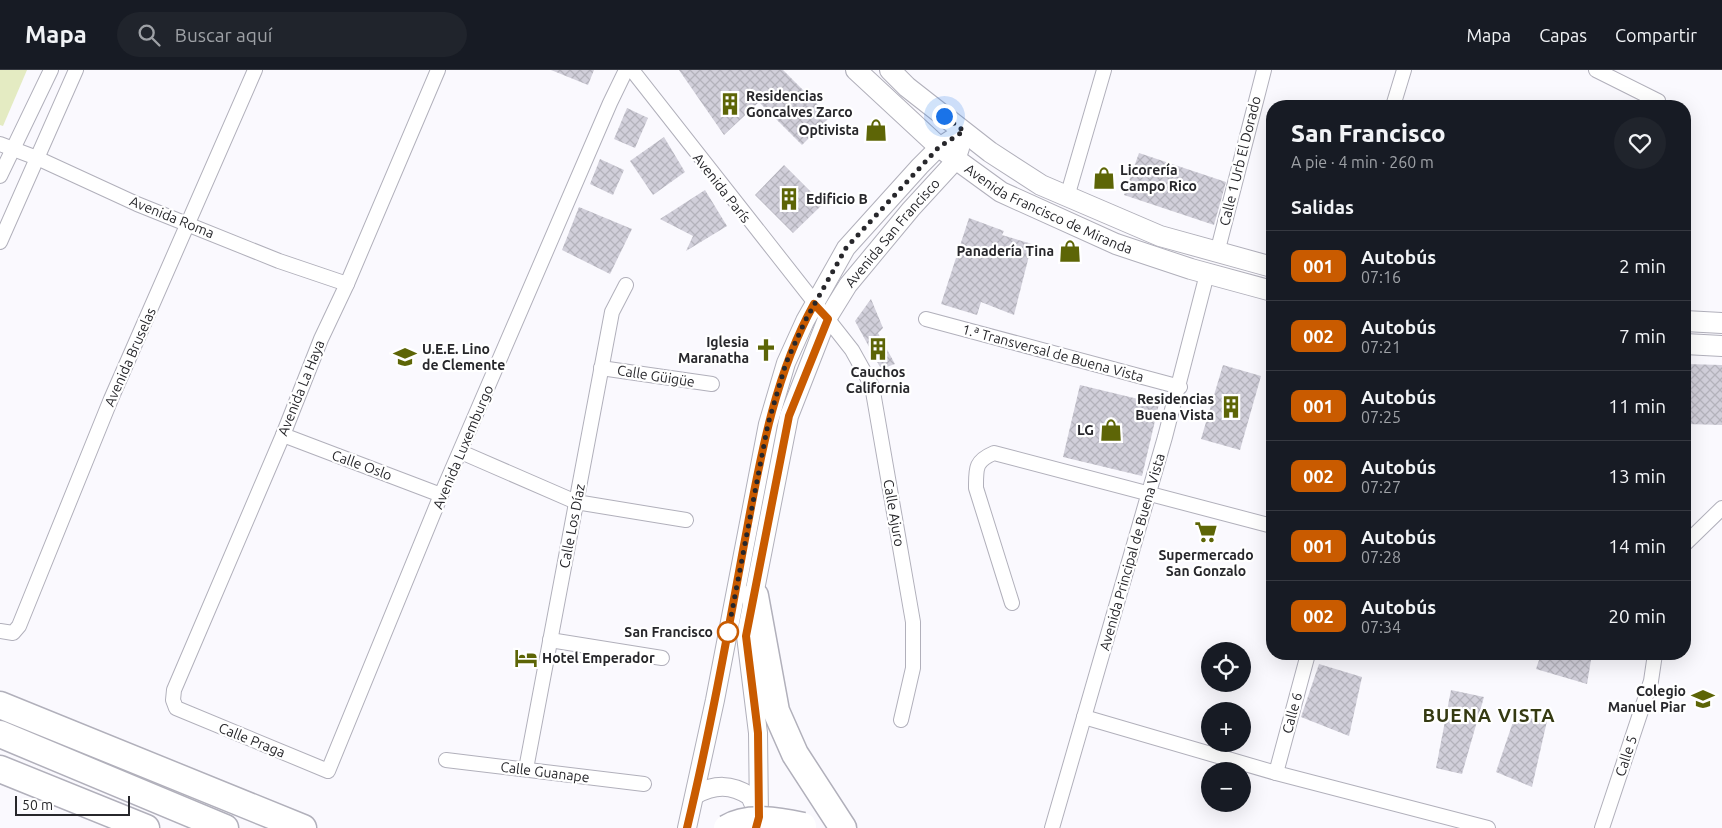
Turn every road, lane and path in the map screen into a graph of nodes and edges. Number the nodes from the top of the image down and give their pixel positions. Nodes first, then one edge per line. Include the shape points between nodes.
1 (51, 70) edge
2 (76, 70) edge
3 (255, 70) edge
4 (438, 70) edge
5 (626, 70) edge
6 (632, 70) edge
7 (856, 70) edge
8 (890, 70) edge
9 (1104, 70) edge
10 (1264, 70) edge
11 (1404, 70) edge
12 (1596, 70) edge
13 (1395, 100) edge
14 (1656, 100) edge
15 (964, 131) junction
16 (0, 144) edge
17 (939, 147) junction
18 (14, 149) junction
19 (37, 158) junction
20 (956, 160) junction
21 (0, 176) edge
22 (1067, 197) junction
23 (189, 224) junction
24 (0, 242) edge
25 (1217, 253) junction
26 (1266, 265) edge
27 (1207, 274) junction
28 (347, 284) junction
29 (626, 285) dead end
30 (1266, 289) edge
31 (814, 304) junction
32 (828, 319) junction
33 (926, 319) dead end
34 (1691, 321) edge
35 (1722, 323) edge
36 (1691, 344) edge
37 (1722, 346) edge
38 (601, 368) junction
39 (712, 384) dead end
40 (1180, 386) junction
41 (283, 436) junction
42 (461, 452) junction
43 (1149, 494) junction
44 (441, 495) junction
45 (576, 502) junction
46 (1722, 508) edge
47 (686, 520) dead end
48 (1266, 524) edge
49 (1691, 538) edge
50 (755, 596) junction
51 (1012, 603) dead end
52 (0, 631) edge
53 (550, 640) junction
54 (662, 658) dead end
55 (1306, 660) edge
56 (1655, 660) edge
57 (0, 705) edge
58 (176, 708) joint
59 (1084, 717) junction
60 (901, 720) dead end
61 (0, 734) edge
62 (446, 760) dead end
63 (0, 769) edge
64 (526, 769) junction
65 (328, 771) joint
66 (1276, 773) junction
67 (0, 774) edge
68 (644, 784) dead end
69 (695, 795) junction
70 (757, 822) edge
71 (804, 827) edge
72 (97, 828) edge
73 (146, 828) edge
74 (224, 828) edge
75 (303, 828) edge
76 (687, 828) edge
77 (727, 828) edge
78 (843, 828) edge
79 (1052, 828) edge
80 (1488, 828) edge
81 (1602, 828) edge

1 - 18 street
2 - 19 street
3 - 23 street, Avenida Bruselas
4 - 28 street, Avenida La Haya
5 - 42 street, Avenida Luxemburgo
6 - 31 street, Avenida París
7 - 17 main road, Avenida Francisco de Miranda
8 - 15 main road, Avenida Francisco de Miranda
9 - 22 street
10 - 25 street, Calle 1 Urb El Dorado
11 - 13 street
12 - 14 street
15 - 17 street, Avenida San Francisco
15 - 20 street, Avenida San Francisco
15 - 22 main road, Avenida Francisco de Miranda via 1041,185
16 - 18 street, Avenida Roma
17 - 20 main road, Avenida Francisco de Miranda
17 - 31 street, Avenida San Francisco via 846,248
18 - 19 street, Avenida Roma
18 - 21 street
19 - 23 street, Avenida Roma
19 - 24 street
20 - 27 main road, Avenida Francisco de Miranda via 1001,192 1031,207 1116,244
20 - 32 street, Avenida San Francisco via 873,252
22 - 25 main road, Avenida Francisco de Miranda via 1160,236
23 - 28 street, Avenida Roma
23 - 52 street, Avenida Bruselas via 111,399 19,626 13,633
25 - 26 main road, Avenida Francisco de Miranda
27 - 30 main road, Avenida Francisco de Miranda
27 - 40 street, Avenida Principal de Buena Vista
28 - 41 street, Avenida La Haya via 321,339
29 - 38 street, Calle Los Díaz via 612,312
31 - 32 street, Avenida París
31 - 69 street, Avenida San Francisco via 786,363 768,424
32 - 50 street, Avenida San Francisco via 789,416
32 - 60 street, Calle Ajuro via 852,350 872,386 913,622 913,668
33 - 40 street, 1.ª Transversal de Buena Vista
34 - 35 main road
36 - 37 main road
38 - 39 street, Calle Güigüe
38 - 45 street, Calle Los Díaz
40 - 43 street, Avenida Principal de Buena Vista
41 - 44 street, Calle Oslo
41 - 58 street, Avenida La Haya via 174,690
42 - 44 street, Avenida Luxemburgo
42 - 45 street
43 - 48 street
43 - 51 street via 994,453 982,458 976,468 976,488
43 - 59 street, Avenida Principal de Buena Vista
44 - 65 street, Avenida Luxemburgo
45 - 47 street
45 - 53 street, Calle Los Díaz
46 - 49 street
50 - 70 street, Avenida San Francisco via 746,636 758,733
50 - 78 highway via 776,711 795,754
53 - 54 street
53 - 64 street, Calle Los Díaz
55 - 66 street, Calle 6
56 - 81 street, Calle 5
57 - 75 highway
58 - 65 street, Calle Praga
59 - 66 street
59 - 79 street, Avenida Principal de Buena Vista
61 - 74 highway
62 - 64 street, Calle Guanape
63 - 73 highway
64 - 68 street, Calle Guanape
66 - 80 street
67 - 72 highway
69 - 70 street via 717,786 740,790 750,796
69 - 76 street, Avenida San Francisco
71 - 77 highway, bridge via 763,820 733,824

